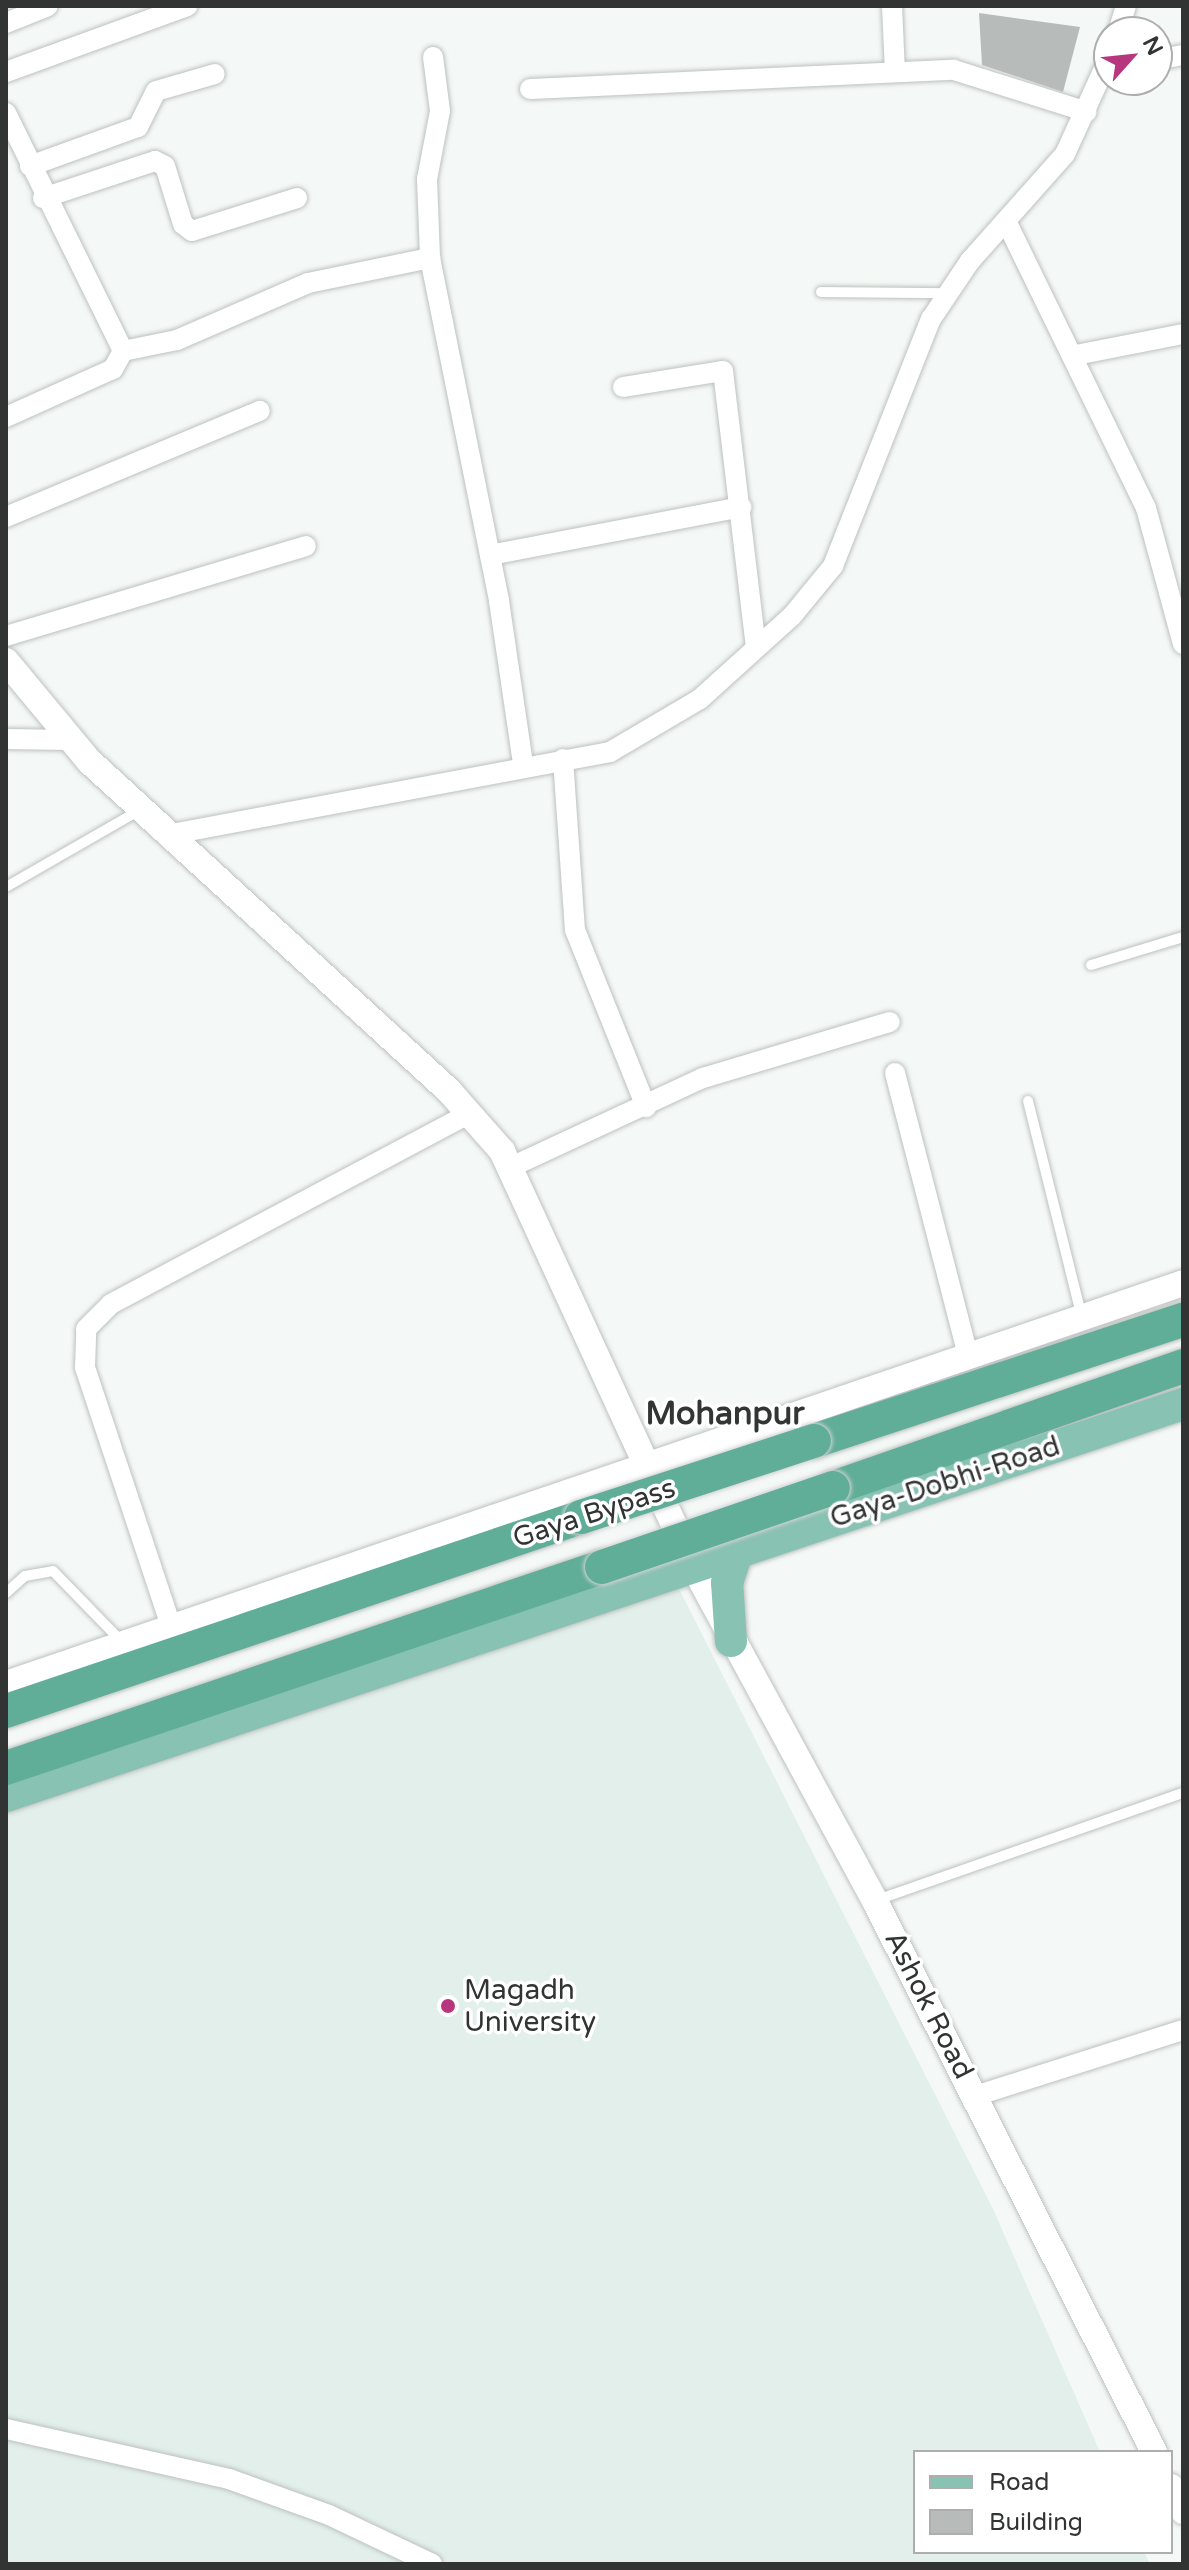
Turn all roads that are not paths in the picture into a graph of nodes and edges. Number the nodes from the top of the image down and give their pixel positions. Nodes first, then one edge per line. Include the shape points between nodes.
1 (48, 6) edge
2 (187, 6) edge
3 (892, 6) edge
4 (6, 23) edge
5 (433, 57) dead end
6 (6, 72) edge
7 (895, 72) junction
8 (215, 74) dead end
9 (530, 89) dead end
10 (1094, 96) edge
11 (1087, 112) junction
12 (6, 113) edge
13 (30, 166) junction
14 (43, 198) junction
15 (297, 198) dead end
16 (1007, 223) junction
17 (430, 258) junction
18 (821, 292) dead end
19 (946, 293) junction
20 (1183, 334) edge
21 (123, 351) junction
22 (1076, 355) junction
23 (623, 387) dead end
24 (260, 411) dead end
25 (6, 417) edge
26 (741, 507) junction
27 (6, 517) edge
28 (306, 546) dead end
29 (490, 555) junction
30 (6, 636) edge
31 (1183, 644) edge
32 (756, 646) junction
33 (6, 661) edge
34 (6, 739) edge
35 (69, 740) junction
36 (563, 759) junction
37 (523, 764) junction
38 (142, 809) junction
39 (172, 834) junction
40 (6, 887) edge
41 (1183, 937) edge
42 (1091, 965) dead end
43 (890, 1022) dead end
44 (895, 1073) dead end
45 (1028, 1101) dead end
46 (646, 1107) junction
47 (470, 1113) junction
48 (511, 1167) junction
49 (1183, 1283) edge
50 (1083, 1318) junction
51 (1183, 1320) edge
52 (968, 1356) junction
53 (1183, 1366) edge
54 (1183, 1404) edge
55 (647, 1465) junction
56 (738, 1549) junction
57 (699, 1562) junction
58 (6, 1593) edge
59 (170, 1623) junction
60 (121, 1641) junction
61 (731, 1641) junction
62 (6, 1684) edge
63 (6, 1711) edge
64 (6, 1768) edge
65 (1183, 1793) edge
66 (6, 1796) edge
67 (875, 1901) junction
68 (1183, 2030) edge
69 (975, 2096) junction
70 (6, 2429) edge
71 (1153, 2450) edge
72 (1173, 2491) edge
73 (1183, 2511) edge
74 (432, 2564) edge

1 - 4 street
2 - 6 street
3 - 7 street
5 - 17 street via 440,111 427,179
7 - 9 street
7 - 11 street via 971,73
8 - 13 street via 156,91 138,127
10 - 11 street
11 - 16 street via 1047,180
12 - 13 street
13 - 14 street
14 - 15 street via 155,161 165,166 183,224 192,231
14 - 21 street
16 - 19 street
16 - 22 street
17 - 21 street via 308,283 177,340
17 - 29 street
18 - 19 lane
19 - 32 street via 913,359 833,566
20 - 22 street
21 - 25 street via 113,369
22 - 31 street via 1146,508
23 - 26 street via 722,370
24 - 27 street
26 - 29 street
26 - 32 street
28 - 30 street
29 - 37 street
32 - 36 street via 700,699 636,740
33 - 35 street, Ashok Road
34 - 35 street
35 - 38 street, Ashok Road
36 - 37 street
36 - 46 street via 575,930
37 - 39 street
38 - 39 street, Ashok Road
38 - 40 lane
39 - 47 street, Ashok Road
41 - 42 lane
43 - 46 street via 716,1073
44 - 52 street
45 - 50 lane
46 - 48 street
47 - 48 street, Ashok Road
47 - 59 street via 111,1304 86,1329 85,1367
48 - 55 street, Ashok Road
49 - 50 street
50 - 52 street
51 - 63 highway, Gaya Bypass, bridge
52 - 55 street
53 - 64 highway, bridge
54 - 56 main road, Gaya-Dobhi-Road
55 - 57 street, Ashok Road
55 - 59 street
56 - 57 main road, Gaya-Dobhi-Road
56 - 61 main road via 727,1583
57 - 61 street, Ashok Road
57 - 66 main road, Gaya-Dobhi-Road
58 - 60 lane via 33,1572 53,1571
59 - 60 street
60 - 62 street
61 - 67 street, Ashok Road
65 - 67 lane
67 - 69 street, Ashok Road
68 - 69 street
69 - 71 street, Ashok Road
70 - 74 street via 243,2484
72 - 73 street

